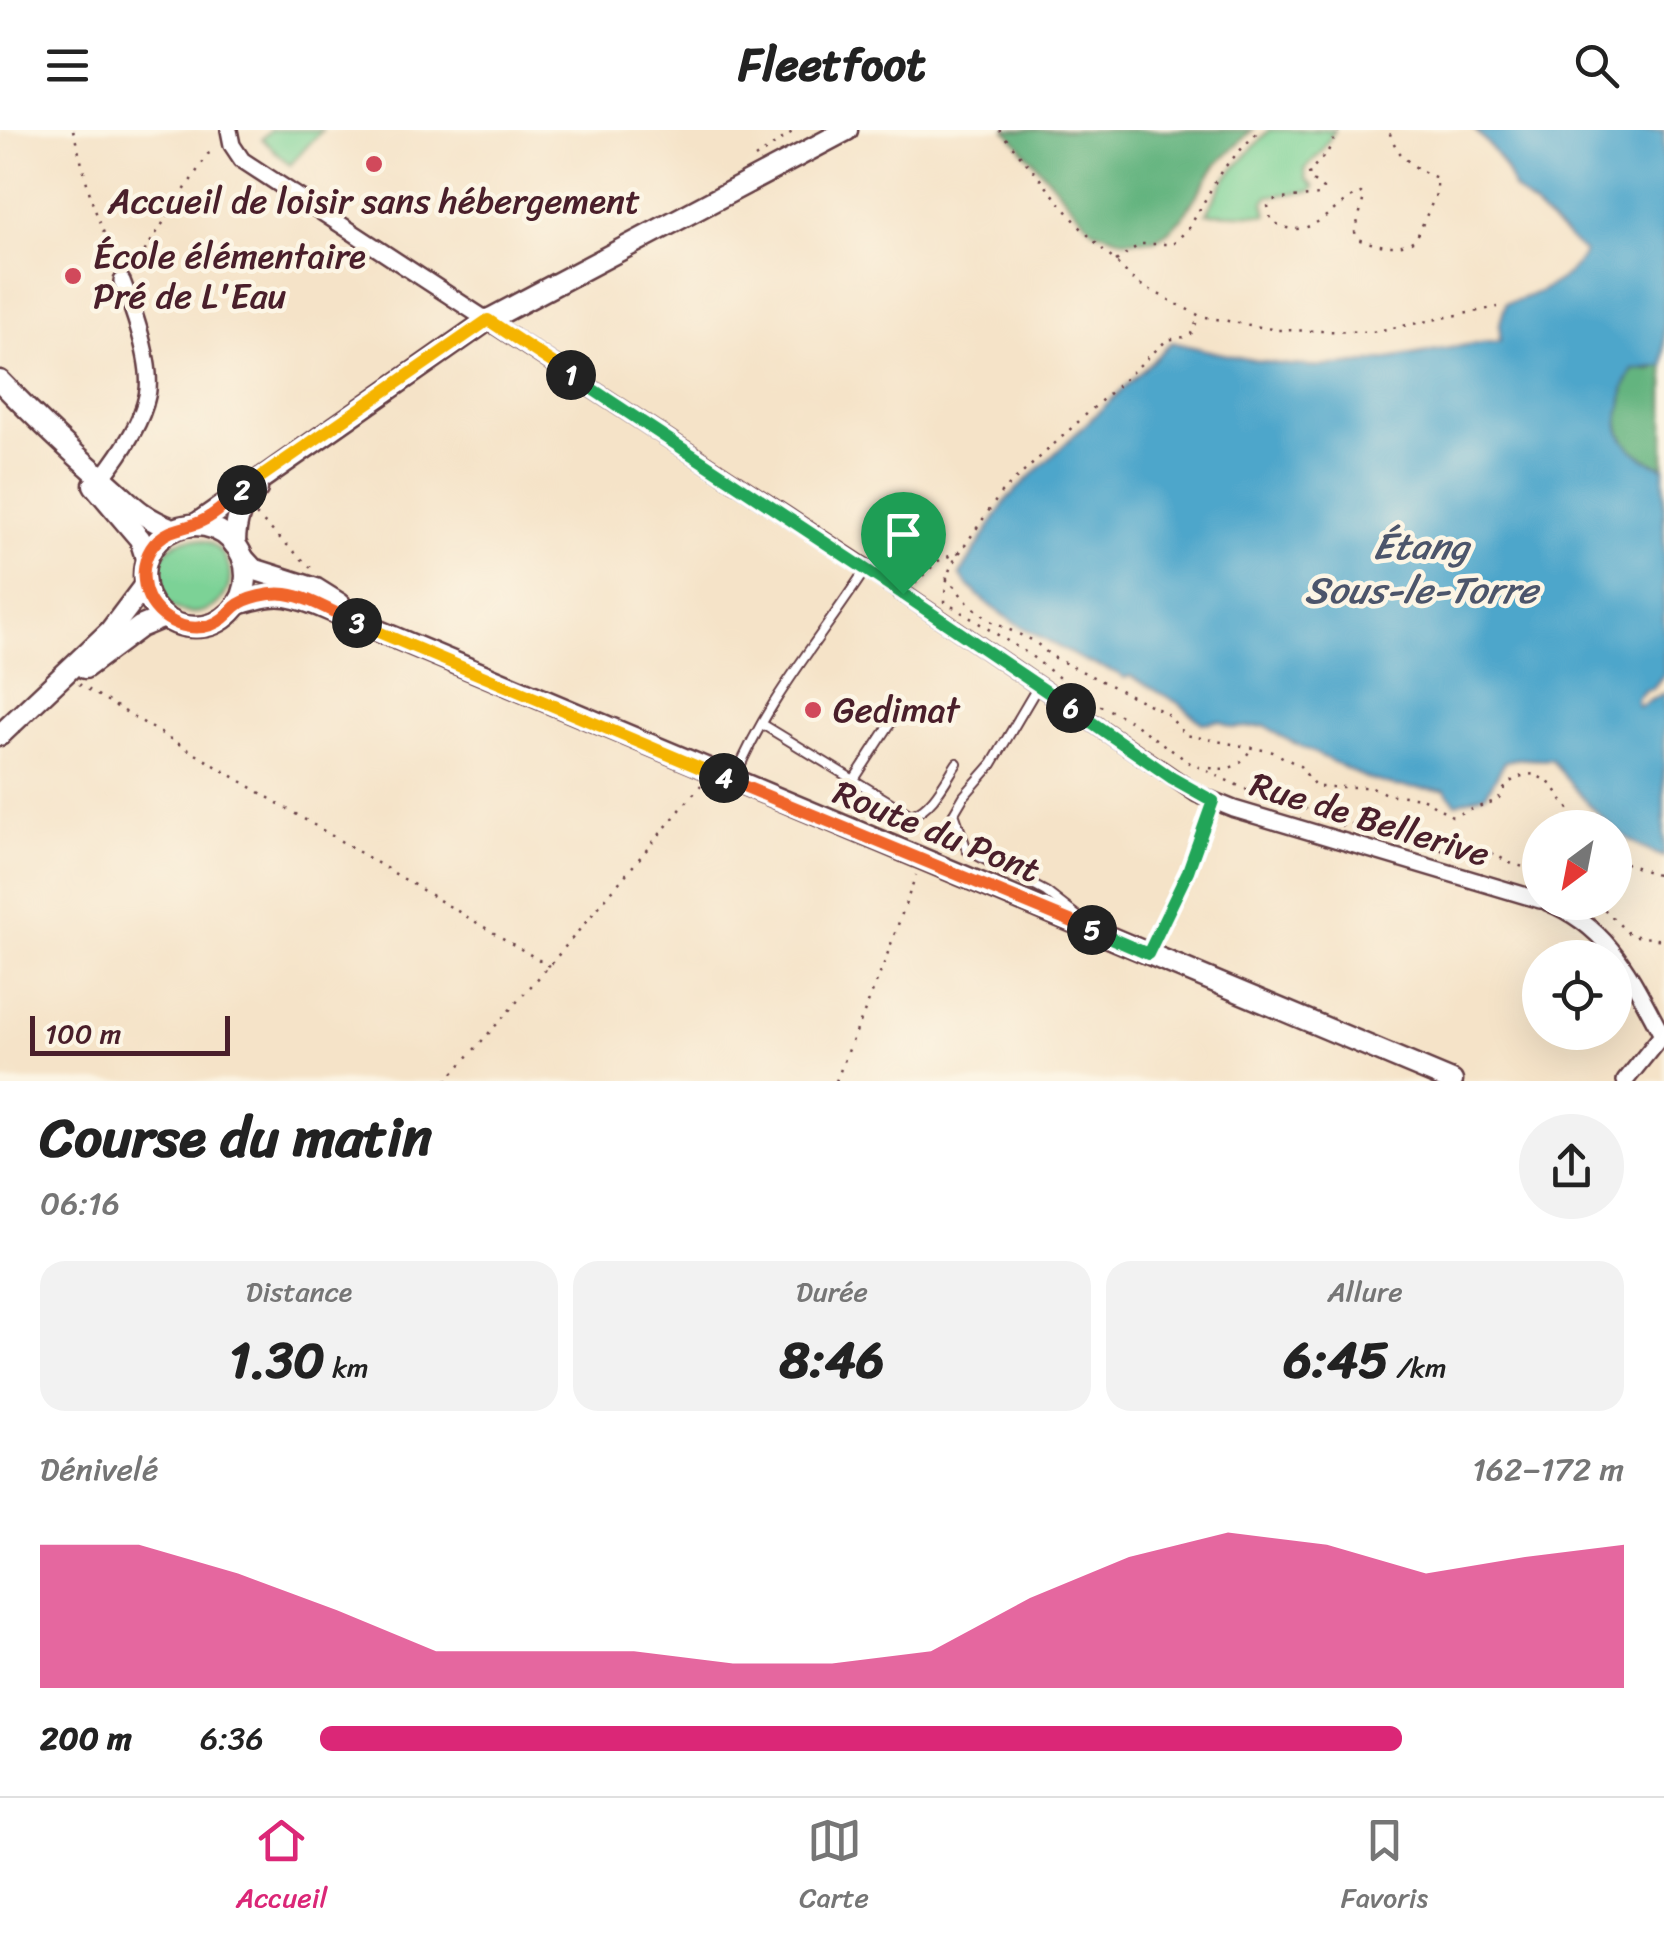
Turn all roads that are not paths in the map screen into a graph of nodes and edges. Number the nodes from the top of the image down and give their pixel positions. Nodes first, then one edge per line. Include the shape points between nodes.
1 (847, 130) edge
2 (230, 137) edge
3 (122, 281) road end
4 (488, 320) junction
5 (0, 382) edge
6 (76, 459) junction
7 (280, 466) junction
8 (102, 478) junction
9 (194, 525) junction
10 (172, 530) junction
11 (239, 552) junction
12 (146, 558) junction
13 (866, 568) junction
14 (144, 586) junction
15 (238, 604) junction
16 (164, 617) junction
17 (396, 640) junction
18 (1038, 686) junction
19 (19, 716) junction
20 (892, 721) dead end
21 (762, 724) junction
22 (0, 735) edge
23 (957, 763) dead end
24 (853, 781) junction
25 (733, 782) junction
26 (1522, 895) edge
27 (1582, 920) edge
28 (1100, 934) junction
29 (1452, 1081) edge
30 (1625, 1081) edge

1 - 4 main road
2 - 4 street, Rue de Bellerive via 242,160
3 - 8 street via 144,354 148,395
4 - 7 main road
4 - 13 street, Rue de Bellerive
5 - 6 main road
6 - 8 main road
6 - 12 main road via 140,539
7 - 9 main road
7 - 11 main road via 235,521
8 - 10 main road via 134,510
9 - 10 main road
9 - 11 main road via 210,527
10 - 12 main road
11 - 15 main road via 244,589
11 - 17 main road, Route du Pont via 253,568 316,589
12 - 14 main road
13 - 18 street, Rue de Bellerive
13 - 21 lane
14 - 16 main road
14 - 19 main road via 110,631
15 - 16 main road via 227,616 196,627
15 - 17 main road, Route du Pont via 288,594
16 - 19 main road
17 - 25 main road, Route du Pont
18 - 26 street, Rue de Bellerive via 1213,801
18 - 28 lane via 954,813 968,850 1046,892
19 - 22 main road
20 - 24 lane
21 - 24 lane
21 - 25 lane
23 - 24 lane via 916,814
25 - 28 main road, Route du Pont
27 - 30 street, Rue de Bellerive via 1632,979 1662,1035
28 - 29 main road, Route du Pont

